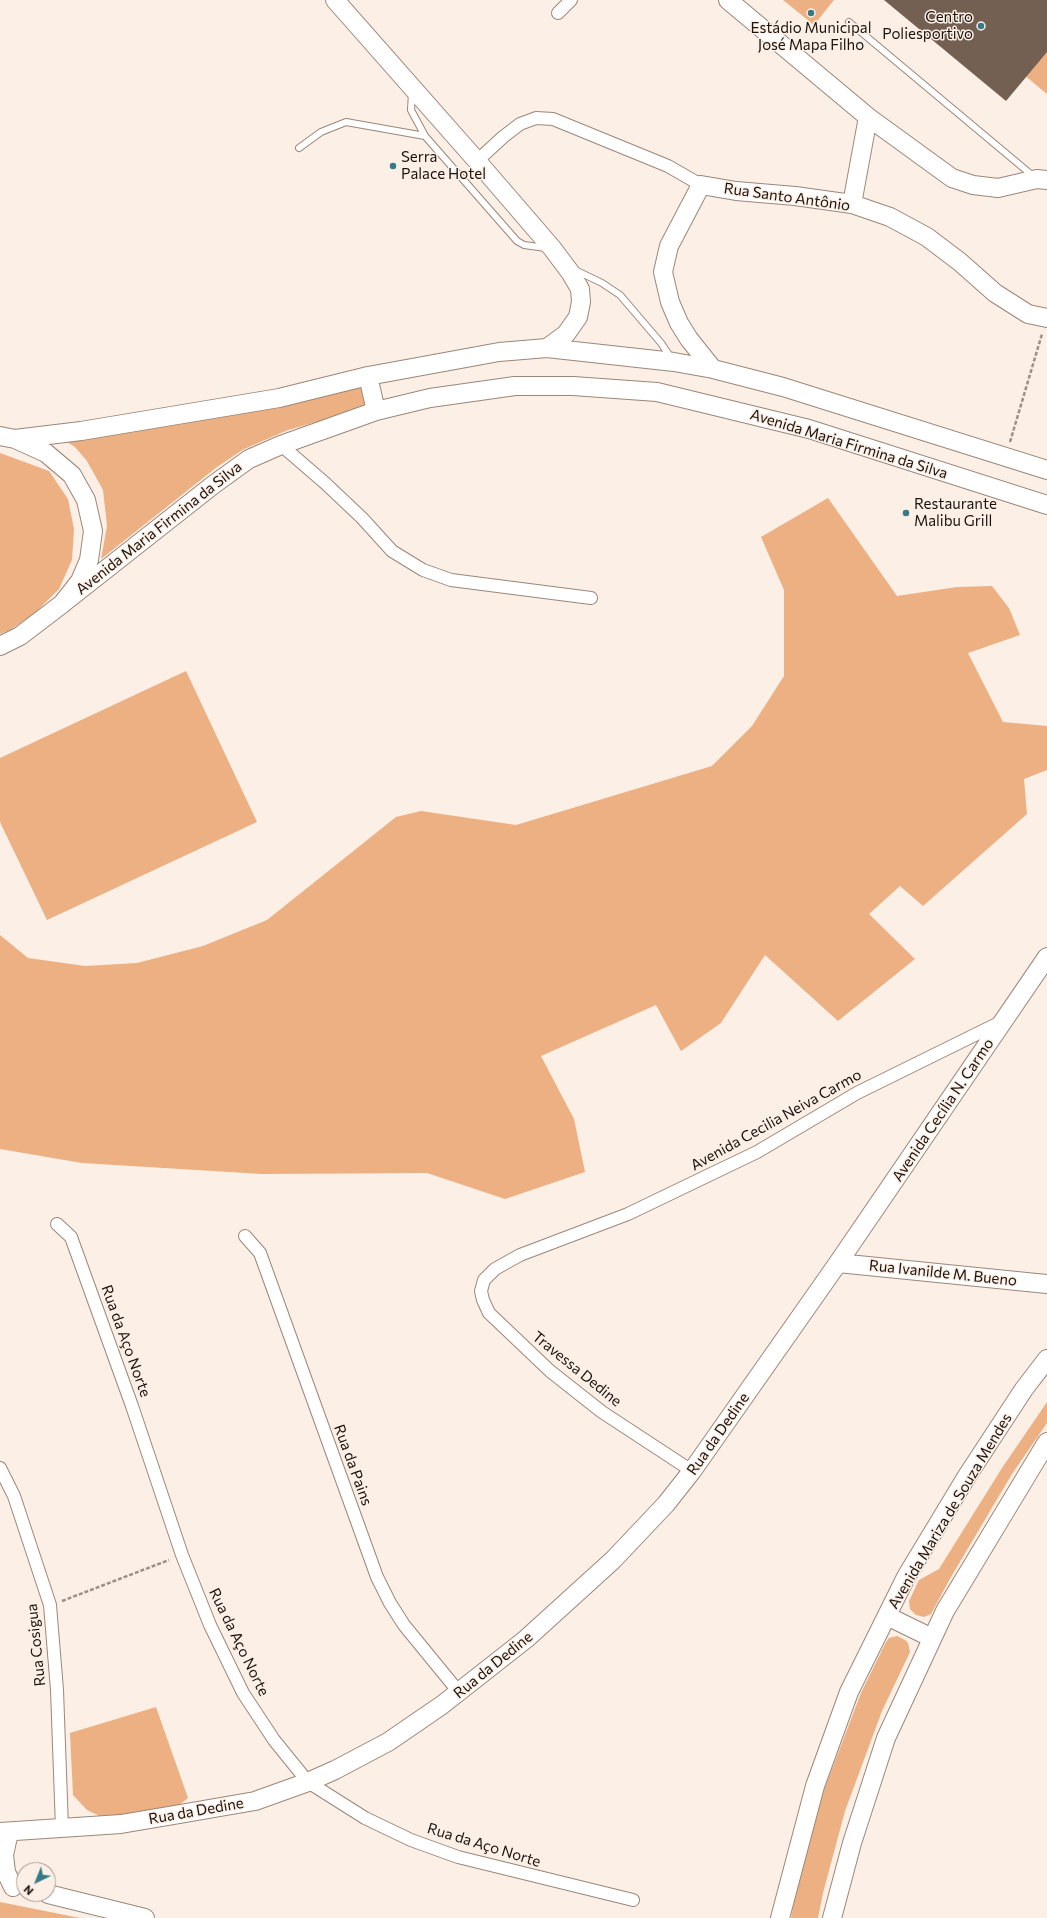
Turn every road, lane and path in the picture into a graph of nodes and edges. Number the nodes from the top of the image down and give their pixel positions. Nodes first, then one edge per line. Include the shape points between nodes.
1 (335, 0) edge
2 (570, 0) edge
3 (728, 0) edge
4 (558, 13) dead end
5 (849, 22) dead end
6 (412, 89) junction
7 (868, 116) junction
8 (425, 136) junction
9 (299, 148) dead end
10 (477, 161) junction
11 (1042, 179) edge
12 (701, 185) junction
13 (852, 204) junction
14 (552, 248) junction
15 (565, 266) junction
16 (1045, 326) edge
17 (547, 348) junction
18 (666, 362) junction
19 (713, 369) junction
20 (368, 376) junction
21 (657, 392) junction
22 (376, 412) junction
23 (8, 437) edge
24 (281, 446) junction
25 (1005, 458) junction
26 (1047, 470) edge
27 (1047, 505) edge
28 (591, 598) dead end
29 (62, 604) junction
30 (0, 646) edge
31 (1045, 965) edge
32 (1004, 1021) junction
33 (57, 1224) dead end
34 (244, 1236) dead end
35 (838, 1263) junction
36 (495, 1269) joint
37 (1047, 1284) edge
38 (1047, 1359) edge
39 (1047, 1442) edge
40 (0, 1468) edge
41 (692, 1471) junction
42 (182, 1555) junction
43 (50, 1605) junction
44 (887, 1616) junction
45 (932, 1638) junction
46 (458, 1691) junction
47 (308, 1782) junction
48 (62, 1828) junction
49 (5, 1832) edge
50 (12, 1887) edge
51 (56, 1896) edge
52 (633, 1900) dead end
53 (145, 1918) edge
54 (780, 1918) edge
55 (832, 1918) edge

1 - 6 main road
2 - 4 street
3 - 7 main road
5 - 11 lane
6 - 8 lane via 411,110
6 - 10 main road
7 - 11 main road via 952,178 973,185 998,188
7 - 13 main road
8 - 9 lane via 346,122 320,132
8 - 14 lane via 517,241 524,245
10 - 12 street via 520,124 536,118 552,119 668,166
10 - 14 main road
12 - 13 main road, Rua Santo Antônio
12 - 19 main road via 669,246 663,272 670,302 679,323
13 - 16 main road, Rua Santo Antônio via 890,217 927,237 995,293
14 - 15 main road
15 - 17 main road via 580,289 578,317 566,334
15 - 18 lane via 620,295 661,343
16 - 25 path
17 - 18 main road
17 - 20 main road via 499,352
18 - 19 main road
18 - 21 main road
19 - 25 main road via 783,387
20 - 22 main road
20 - 23 main road via 279,398 81,431
21 - 22 main road, Avenida Maria Firmina da Silva via 573,386 515,386 430,398
21 - 27 main road, Avenida Maria Firmina da Silva via 809,429
22 - 24 main road, Avenida Maria Firmina da Silva
23 - 29 main road via 46,453 72,475 86,500 93,531 89,560 80,581
24 - 28 street via 325,483 392,550 423,570 451,580
24 - 29 main road, Avenida Maria Firmina da Silva via 249,459
25 - 26 main road
29 - 30 main road via 20,636
31 - 32 main road, Avenida Cecília N. Carmo
32 - 35 main road, Avenida Cecília N. Carmo
32 - 36 street, Avenida Cecilia Neiva Carmo via 857,1093 758,1152 693,1184 628,1214 520,1255
33 - 42 street, Rua da Aço Norte via 71,1237
34 - 46 street, Rua da Pains via 260,1253 377,1577 404,1625
35 - 37 main road, Rua Ivanilde M. Bueno
35 - 41 main road, Rua da Dedine
36 - 41 street, Travessa Dedine via 484,1280 481,1291 489,1313 556,1376 602,1412
38 - 44 main road, Avenida Mariza de Souza Mendes via 1024,1388 967,1476 906,1577
39 - 45 main road via 944,1611
40 - 43 street, Rua Cosigua via 14,1496
41 - 46 main road, Rua da Dedine via 666,1504 613,1560 526,1639
42 - 43 path
42 - 47 street, Rua da Aço Norte via 210,1625 243,1693 274,1740
43 - 48 street, Rua Cosigua via 57,1690
44 - 45 main road
44 - 54 main road, Avenida Mariza de Souza Mendes via 850,1692 815,1786
45 - 55 main road via 886,1738 852,1843
46 - 47 main road, Rua da Dedine via 388,1742
47 - 48 main road, Rua da Dedine via 247,1802 120,1824
47 - 52 street, Rua da Aço Norte via 365,1818 411,1840 458,1857
48 - 49 main road, Rua da Dedine
49 - 50 main road via 6,1872
51 - 53 main road

